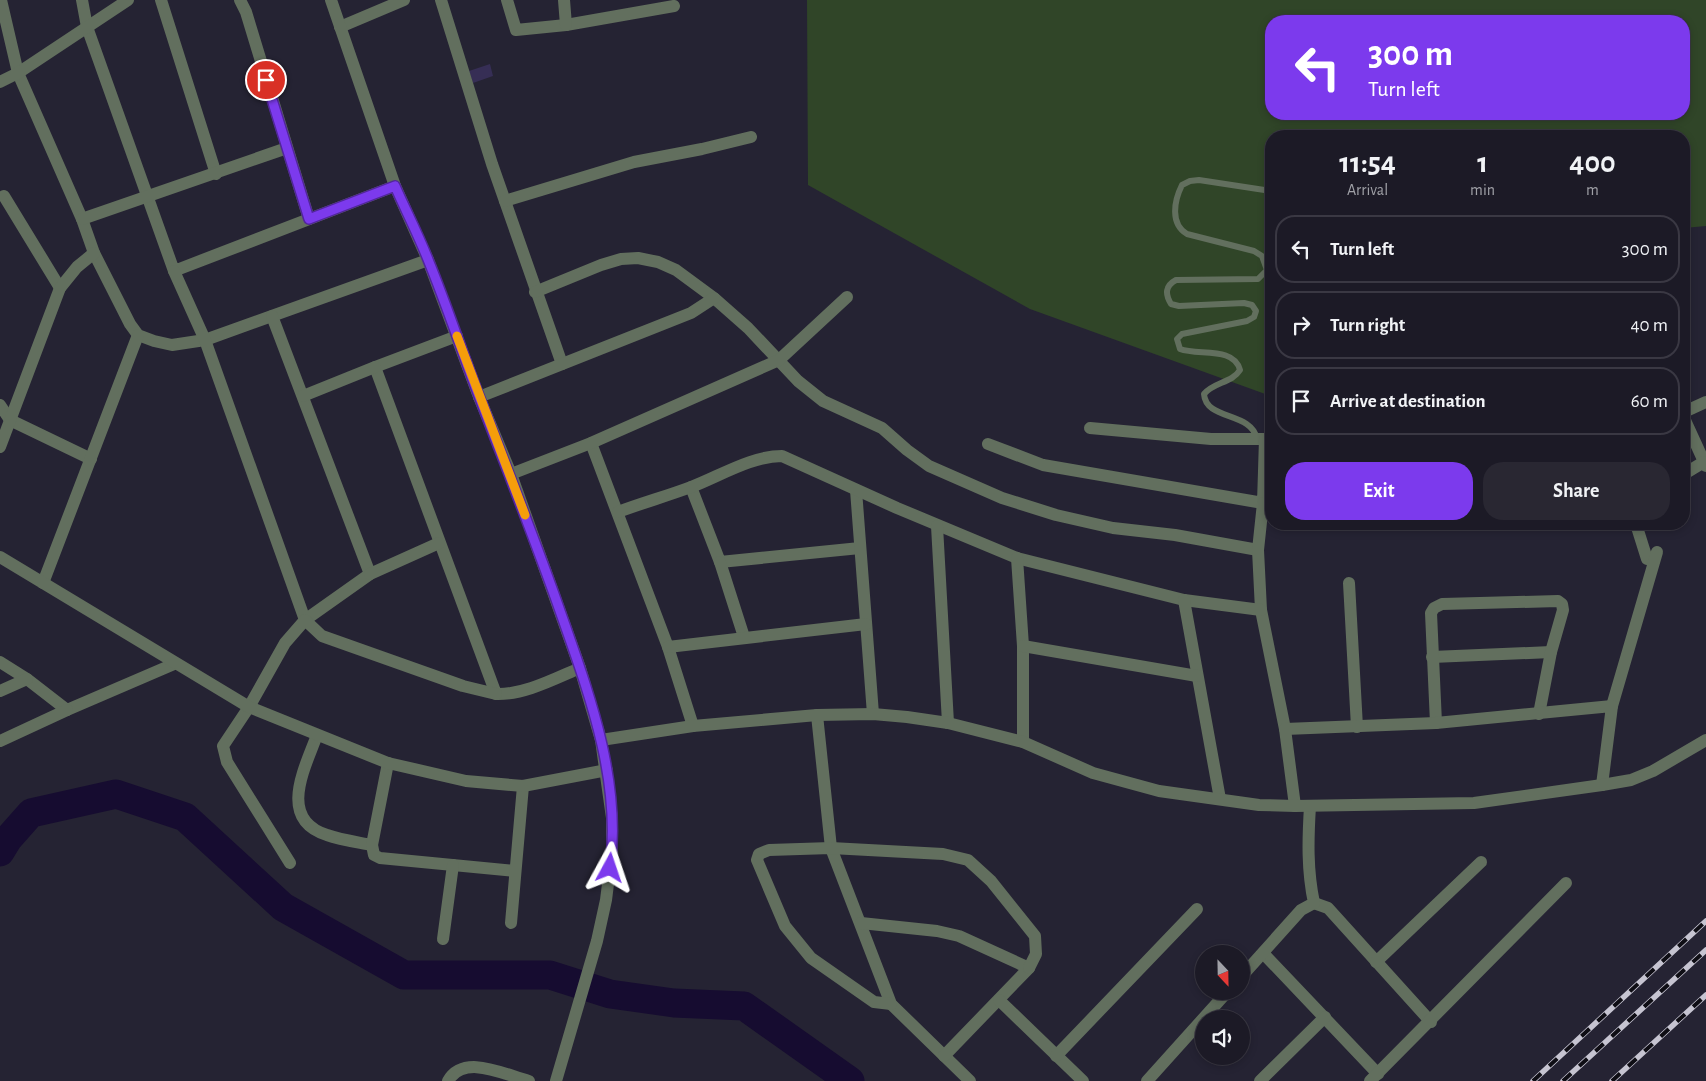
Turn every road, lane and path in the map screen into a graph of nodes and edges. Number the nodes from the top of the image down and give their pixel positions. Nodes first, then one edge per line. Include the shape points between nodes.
1 (0, 0) edge
2 (82, 0) edge
3 (128, 0) edge
4 (160, 0) edge
5 (240, 0) edge
6 (331, 0) edge
7 (404, 0) edge
8 (442, 0) edge
9 (508, 0) edge
10 (564, 0) edge
11 (674, 6) dead end
12 (566, 25) junction
13 (87, 27) junction
14 (340, 27) junction
15 (18, 73) junction
16 (0, 82) edge
17 (751, 137) dead end
18 (287, 148) junction
19 (216, 174) junction
20 (395, 186) junction
21 (1265, 190) edge
22 (4, 196) dead end
23 (148, 198) junction
24 (505, 201) junction
25 (82, 219) junction
26 (309, 219) junction
27 (94, 253) junction
28 (428, 260) junction
29 (1265, 264) edge
30 (174, 271) junction
31 (1265, 272) edge
32 (60, 288) junction
33 (535, 292) junction
34 (847, 297) dead end
35 (714, 298) junction
36 (272, 316) junction
37 (138, 335) junction
38 (457, 336) junction
39 (205, 340) junction
40 (779, 360) junction
41 (562, 364) junction
42 (375, 367) junction
43 (303, 396) junction
44 (479, 397) junction
45 (1706, 402) edge
46 (0, 406) edge
47 (1690, 409) edge
48 (10, 420) junction
49 (1090, 428) dead end
50 (1690, 436) edge
51 (1264, 439) edge
52 (591, 443) junction
53 (988, 444) dead end
54 (0, 448) edge
55 (90, 459) junction
56 (1265, 460) edge
57 (1705, 464) edge
58 (1690, 471) edge
59 (511, 474) junction
60 (691, 487) junction
61 (856, 490) junction
62 (1265, 503) edge
63 (618, 512) junction
64 (1265, 513) edge
65 (937, 526) junction
66 (1639, 530) edge
67 (439, 543) junction
68 (860, 548) junction
69 (1258, 550) junction
70 (0, 557) edge
71 (1017, 558) junction
72 (720, 562) junction
73 (370, 574) junction
74 (43, 583) junction
75 (1349, 583) dead end
76 (1184, 600) junction
77 (1261, 610) junction
78 (305, 620) junction
79 (866, 624) junction
80 (744, 637) junction
81 (1023, 646) junction
82 (668, 647) junction
83 (1551, 652) junction
84 (1432, 656) junction
85 (0, 662) edge
86 (174, 664) junction
87 (580, 668) junction
88 (1196, 676) junction
89 (26, 679) junction
90 (0, 691) edge
91 (496, 694) junction
92 (1612, 706) junction
93 (249, 708) junction
94 (67, 710) junction
95 (873, 714) junction
96 (1539, 714) junction
97 (818, 715) junction
98 (948, 723) junction
99 (1436, 723) junction
100 (693, 726) junction
101 (1357, 727) junction
102 (1285, 728) junction
103 (317, 735) junction
104 (601, 740) junction
105 (1706, 740) edge
106 (0, 741) edge
107 (1023, 742) junction
108 (388, 764) junction
109 (607, 770) junction
110 (1602, 785) junction
111 (522, 786) junction
112 (1220, 799) junction
113 (1295, 806) junction
114 (1310, 806) junction
115 (372, 845) junction
116 (831, 848) junction
117 (1481, 862) dead end
118 (290, 863) dead end
119 (453, 865) junction
120 (515, 872) junction
121 (1566, 883) dead end
122 (1314, 903) junction
123 (1197, 909) dead end
124 (861, 923) junction
125 (510, 924) dead end
126 (443, 939) dead end
127 (1263, 954) junction
128 (1376, 962) junction
129 (1029, 968) junction
130 (1250, 968) edge
131 (999, 1000) junction
132 (1220, 1000) edge
133 (891, 1004) junction
134 (1325, 1018) junction
135 (1431, 1022) junction
136 (944, 1056) junction
137 (1056, 1056) junction
138 (1374, 1077) edge
139 (448, 1081) edge
140 (528, 1081) edge
141 (556, 1081) edge
142 (970, 1081) edge
143 (1083, 1081) edge
144 (1147, 1081) edge
145 (1260, 1081) edge

1 - 15 street
2 - 13 street
3 - 13 street
4 - 19 street
5 - 18 street
6 - 14 street
7 - 14 street
8 - 24 street
9 - 12 street via 516,30
10 - 12 street
11 - 12 street
13 - 15 street
13 - 23 street
14 - 20 street
15 - 16 street
15 - 25 street
17 - 24 street via 626,164
18 - 19 street
18 - 26 street
19 - 23 street
20 - 26 street
20 - 28 street
21 - 29 lane via 1190,180 1182,185 1175,216 1180,230 1187,234 1254,251 1262,256
22 - 32 street
23 - 25 street
23 - 30 street
24 - 33 street
25 - 27 street
26 - 30 street
27 - 32 street
27 - 37 street
28 - 36 street
28 - 38 street
30 - 39 street
31 - 51 lane via 1258,279 1176,280 1166,290 1171,304 1179,306 1244,303 1252,305 1256,311 1254,317 1247,321 1182,334 1177,345 1189,353 1233,358 1240,370 1236,377 1212,386 1204,394 1204,400 1210,408 1250,425
32 - 48 street
33 - 35 street via 601,265 638,258 676,270
33 - 41 street
34 - 40 street
35 - 40 street
35 - 41 street via 691,313
36 - 39 street
36 - 43 street
37 - 39 street via 172,345
37 - 55 street
38 - 42 street
38 - 44 street
39 - 78 street
40 - 52 street
40 - 69 street via 798,382 823,401 882,428 930,466 1002,498 1082,522
41 - 44 street
42 - 43 street
42 - 67 street
43 - 73 street
44 - 59 street
45 - 47 street
46 - 48 street
48 - 54 street
48 - 55 street
49 - 51 street via 1203,438
50 - 57 street
51 - 56 street
52 - 59 street
52 - 63 street
53 - 62 street via 1042,465
55 - 74 street
57 - 58 street
59 - 87 street
60 - 61 street via 757,460 782,456
60 - 63 street
60 - 72 street
61 - 65 street
61 - 68 street
63 - 82 street
64 - 69 street
65 - 71 street
65 - 98 street
66 - 92 street via 1652,555
67 - 73 street
67 - 91 street
68 - 72 street
68 - 79 street
69 - 77 street
70 - 74 street
71 - 76 street
71 - 81 street
72 - 80 street
73 - 78 street
74 - 86 street
75 - 101 street
76 - 77 street
76 - 88 street
77 - 102 street
78 - 91 street via 322,636 462,686
78 - 93 street via 285,643
79 - 80 street
79 - 95 street
80 - 82 street
81 - 88 street
81 - 107 street
82 - 100 street
83 - 84 street
83 - 84 street via 1563,610 1558,601 1442,604 1431,614
83 - 96 street
84 - 99 street
85 - 89 street
86 - 93 street
86 - 94 street
87 - 91 street via 524,690 507,695
87 - 104 street
88 - 112 street
89 - 90 street
89 - 94 street
92 - 96 street
92 - 110 street
93 - 103 street
93 - 118 street via 226,739 224,753
94 - 106 street
95 - 97 street
95 - 98 street
96 - 99 street
97 - 100 street
97 - 116 street
98 - 107 street
99 - 101 street
100 - 104 street
101 - 102 street
102 - 113 street
103 - 108 street
103 - 115 street via 298,791 300,813 306,822 326,835
104 - 109 street
105 - 110 street via 1653,771 1631,780
107 - 112 street via 1093,773 1159,791
108 - 111 street via 466,781
108 - 115 street
109 - 111 street
109 - 141 street via 612,852 606,900
110 - 114 street via 1474,803
111 - 120 street
112 - 113 street
113 - 114 street
114 - 122 street via 1309,881
115 - 119 street via 374,855 380,858
116 - 124 street
116 - 129 street via 943,854 968,860 991,881 1035,936 1036,954
116 - 133 street via 769,850 759,854 756,860 785,926 811,958 874,1002
117 - 128 street
119 - 120 street
119 - 126 street
120 - 125 street
121 - 135 street
122 - 127 street via 1301,910
122 - 128 street via 1328,908
123 - 137 street
124 - 129 street via 959,936
124 - 133 street
127 - 130 street
127 - 134 street
128 - 135 street
129 - 131 street
131 - 136 street
131 - 137 street
132 - 144 street
133 - 136 street
134 - 138 street
134 - 145 street
135 - 138 street
136 - 142 street
137 - 143 street
139 - 140 street via 457,1070 476,1066

